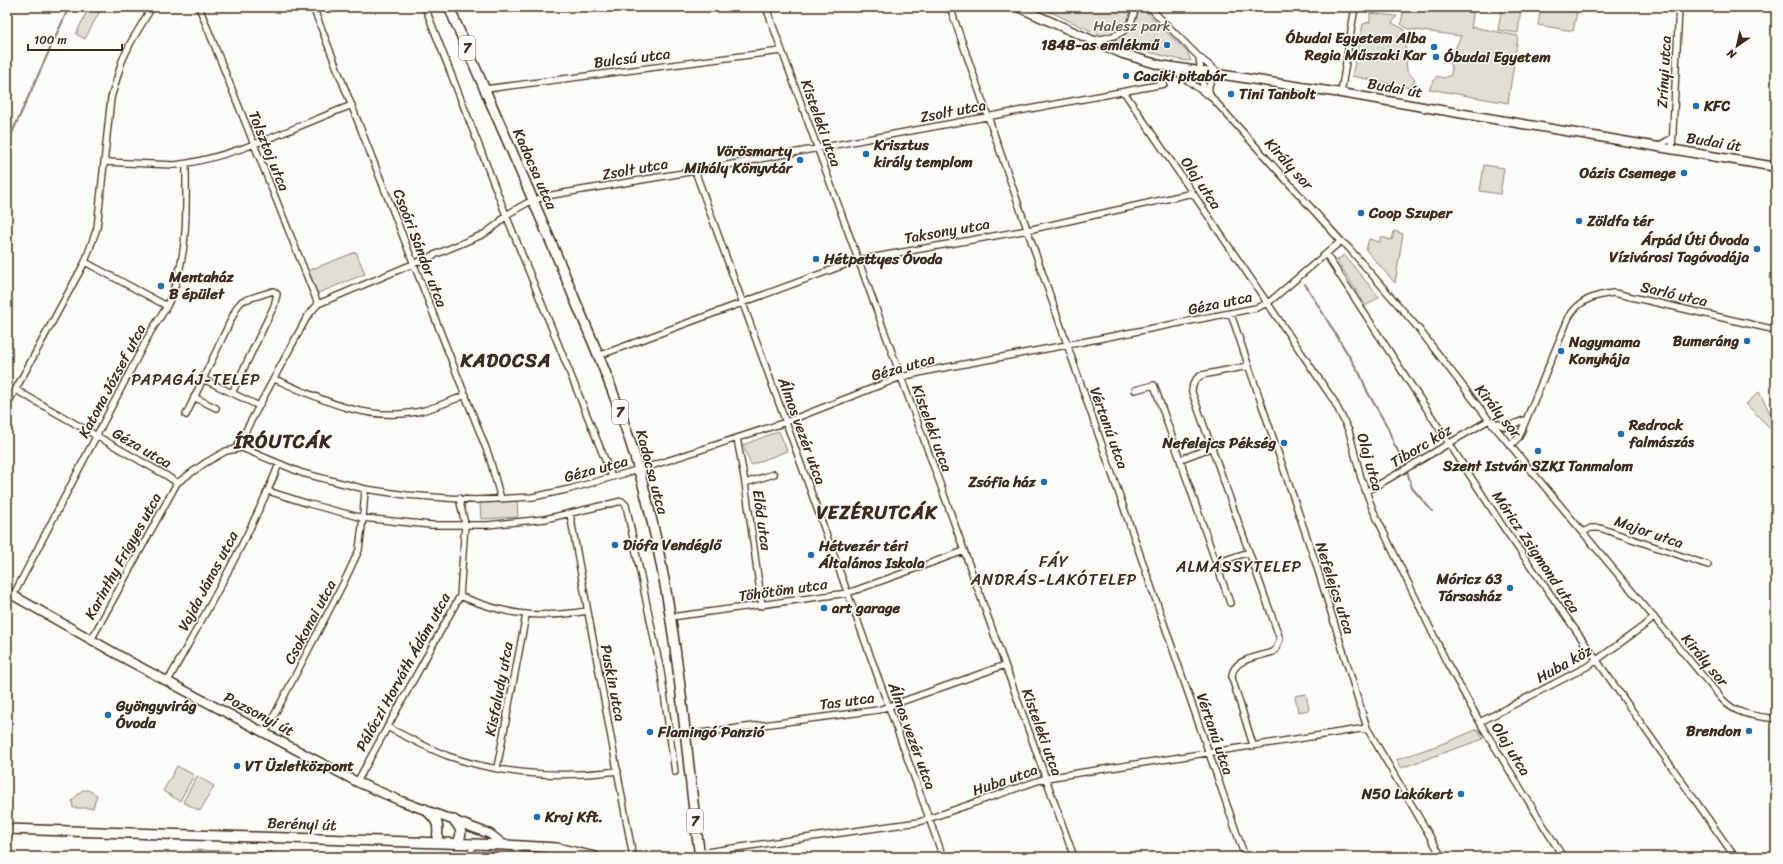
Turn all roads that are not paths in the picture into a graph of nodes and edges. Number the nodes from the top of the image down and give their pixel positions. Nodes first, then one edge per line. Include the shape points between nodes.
1 (152, 7) edge
2 (199, 7) edge
3 (313, 7) edge
4 (425, 7) edge
5 (449, 7) edge
6 (766, 7) edge
7 (950, 7) edge
8 (1018, 7) edge
9 (1135, 7) edge
10 (1149, 7) edge
11 (1355, 7) edge
12 (1679, 7) edge
13 (1090, 40) junction
14 (781, 51) junction
15 (1199, 57) junction
16 (1169, 67) junction
17 (1202, 71) junction
18 (1220, 74) junction
19 (1164, 84) dead end
20 (485, 89) junction
21 (1124, 92) junction
22 (1341, 93) junction
23 (1212, 98) junction
24 (352, 105) junction
25 (988, 117) junction
26 (1672, 138) junction
27 (253, 144) junction
28 (1657, 147) junction
29 (817, 148) junction
30 (1672, 150) junction
31 (104, 162) junction
32 (186, 164) junction
33 (1776, 167) edge
34 (695, 171) junction
35 (1193, 193) junction
36 (534, 201) junction
37 (506, 215) junction
38 (1028, 230) junction
39 (1341, 241) junction
40 (1326, 254) junction
41 (858, 260) junction
42 (85, 262) junction
43 (414, 265) junction
44 (743, 301) junction
45 (1268, 303) junction
46 (318, 304) junction
47 (167, 306) junction
48 (1230, 314) junction
49 (1776, 330) edge
50 (1067, 346) junction
51 (598, 356) junction
52 (1248, 366) junction
53 (901, 377) junction
54 (203, 378) junction
55 (275, 379) junction
56 (16, 390) junction
57 (1135, 390) dead end
58 (232, 393) junction
59 (466, 395) junction
60 (194, 397) junction
61 (7, 405) edge
62 (259, 406) junction
63 (216, 408) dead end
64 (186, 415) dead end
65 (1489, 420) junction
66 (1524, 420) junction
67 (786, 422) junction
68 (97, 436) junction
69 (736, 438) junction
70 (1449, 443) junction
71 (1510, 446) junction
72 (1213, 447) junction
73 (238, 448) junction
74 (1182, 460) junction
75 (279, 464) junction
76 (638, 470) junction
77 (774, 474) dead end
78 (612, 477) junction
79 (177, 483) junction
80 (745, 483) junction
81 (365, 489) junction
82 (268, 491) junction
83 (1366, 492) junction
84 (459, 498) junction
85 (501, 499) junction
86 (570, 514) junction
87 (363, 518) junction
88 (465, 524) junction
89 (1583, 532) junction
90 (964, 551) junction
91 (1249, 552) junction
92 (1216, 563) junction
93 (1708, 565) dead end
94 (848, 593) junction
95 (10, 594) edge
96 (460, 596) junction
97 (1230, 603) dead end
98 (762, 606) junction
99 (587, 611) junction
100 (526, 615) junction
101 (670, 617) junction
102 (1654, 617) junction
103 (91, 640) junction
104 (1596, 661) junction
105 (1005, 664) junction
106 (168, 681) junction
107 (888, 707) junction
108 (1776, 719) edge
109 (1480, 722) junction
110 (387, 727) junction
111 (1367, 728) junction
112 (265, 733) junction
113 (685, 735) junction
114 (1253, 745) junction
115 (1209, 753) junction
116 (497, 768) junction
117 (618, 771) junction
118 (675, 772) dead end
119 (1046, 778) junction
120 (356, 782) junction
121 (425, 809) junction
122 (930, 818) junction
123 (454, 820) junction
124 (7, 829) edge
125 (437, 843) junction
126 (458, 843) junction
127 (472, 844) junction
128 (504, 845) junction
129 (700, 855) edge
130 (588, 856) edge
131 (470, 857) edge
132 (633, 857) edge
133 (943, 857) edge
134 (1074, 857) edge
135 (1245, 857) edge
136 (1442, 857) edge
137 (1563, 857) edge
138 (1735, 857) edge

1 - 31 street via 122,61 108,117
2 - 27 street, Tolsztoj utca
3 - 24 street, Csoóri Sándor utca
4 - 37 street
5 - 20 main road, Kadocsa utca / 7
6 - 14 street, Kisteleki utca
7 - 25 street, Vértanú utca
8 - 13 main road, Budai út
9 - 13 street via 1131,22 1121,33 1114,37
10 - 15 street
11 - 22 street
12 - 26 street, Zrínyi utca
13 - 16 main road, Budai út via 1138,60
14 - 20 street, Bulcsú utca
14 - 29 street, Kisteleki utca
15 - 17 street, Király sor
15 - 18 street
16 - 17 main road, Budai út
16 - 23 street, Király sor
17 - 18 main road, Budai út
17 - 23 street, Király sor via 1203,85
18 - 22 main road, Budai út
18 - 23 street via 1209,83 1208,90
19 - 21 street, Zsolt utca
20 - 36 main road, Kadocsa utca / 7
21 - 25 street, Zsolt utca
21 - 35 street, Olaj utca
22 - 28 main road, Budai út
23 - 39 street, Király sor
24 - 27 street
24 - 43 street, Csoóri Sándor utca
25 - 29 street, Zsolt utca
25 - 38 street, Vértanú utca
26 - 28 street
26 - 30 street, Zrínyi utca
27 - 32 street
27 - 46 street, Tolsztoj utca
28 - 30 main road, Budai út
29 - 34 street, Zsolt utca
29 - 41 street, Kisteleki utca
30 - 33 main road, Budai út
31 - 32 street
31 - 42 street via 97,228
32 - 47 street, Katona József utca via 185,243 179,275
34 - 36 street, Zsolt utca via 546,196
34 - 44 street, Álmos vezér utca
35 - 38 street, Taksony utca
35 - 45 street, Olaj utca
36 - 37 street, Zsolt utca
36 - 51 main road, Kadocsa utca / 7
37 - 43 street, Zsolt utca via 484,234
37 - 78 street
38 - 41 street, Taksony utca
38 - 50 street, Vértanú utca
39 - 40 street, Géza utca
39 - 65 street, Király sor via 1418,328
40 - 45 street, Géza utca
40 - 70 street, Móricz Zsigmond utca
41 - 44 street, Taksony utca
41 - 53 street, Kisteleki utca
42 - 47 street
42 - 56 street
43 - 46 street, Zsolt utca
43 - 59 street, Csoóri Sándor utca
44 - 51 street, Taksony utca
44 - 67 street, Álmos vezér utca
45 - 48 street, Géza utca
45 - 83 street, Olaj utca via 1341,413 1349,431
46 - 55 street, Zsolt utca via 307,317
47 - 68 street, Katona József utca via 150,333
48 - 50 street, Géza utca
48 - 52 street, Nefelejcs utca
49 - 66 street, Sarló utca via 1614,293 1593,296 1576,306 1572,312
50 - 53 street, Géza utca
50 - 115 street, Vértanú utca
51 - 76 main road, Kadocsa utca / 7 via 614,394
52 - 72 street via 1202,375 1193,382 1192,392
52 - 111 street, Nefelejcs utca via 1315,562
53 - 67 street, Géza utca
53 - 90 street, Kisteleki utca
54 - 58 street
54 - 58 street via 237,307 242,301 273,291 276,294 274,306
54 - 60 street
55 - 59 street via 328,403 369,412 416,412
55 - 62 street, Zsolt utca
56 - 61 street
56 - 68 street, Géza utca
57 - 74 street via 1154,385
58 - 62 street
59 - 85 street, Csoóri Sándor utca via 489,456
60 - 63 street
60 - 64 street
62 - 73 street, Zsolt utca
65 - 66 street via 1506,427
65 - 70 street, Tiborc köz
65 - 71 street, Király sor
66 - 71 street via 1519,437
67 - 69 street, Géza utca
67 - 94 street, Álmos vezér utca
68 - 79 street, Géza utca
68 - 95 street, Katona József utca
69 - 76 street, Géza utca
69 - 80 street, Előd utca
70 - 83 street, Tiborc köz
70 - 104 street, Móricz Zsigmond utca
71 - 89 street, Király sor
72 - 74 street
72 - 91 street
73 - 75 street, Géza utca
73 - 79 street, Géza utca via 217,455
74 - 92 street
75 - 81 street, Géza utca via 319,478
75 - 82 street
76 - 78 street, Géza utca
76 - 101 main road, Kadocsa utca / 7 via 656,542
77 - 80 street
78 - 85 street, Géza utca via 533,497
79 - 103 street, Karinthy Frigyes utca
80 - 98 street, Előd utca
81 - 84 street, Géza utca via 406,495
81 - 87 street
82 - 87 street
82 - 106 street, Vajda János utca via 231,566
83 - 109 street, Olaj utca via 1446,661
84 - 85 street, Géza utca
84 - 88 street
86 - 88 street via 487,525
86 - 99 street, Puskin utca
86 - 118 street via 618,501 626,505 661,672
87 - 88 street via 431,525
87 - 112 street, Csokonai utca via 359,550 351,568
88 - 96 street, Pálóczi Horváth Ádám utca
89 - 93 street, Major utca via 1591,528 1600,528
89 - 102 street, Király sor
90 - 94 street, Töhötöm utca
90 - 105 street, Kisteleki utca
91 - 92 street
91 - 114 street via 1280,639 1273,652 1237,664 1232,672
92 - 97 street
94 - 98 street, Töhötöm utca
94 - 107 street, Álmos vezér utca
95 - 103 main road, Pozsonyi út
96 - 100 street via 493,608
96 - 110 street, Pálóczi Horváth Ádám utca
98 - 101 street, Töhötöm utca
99 - 100 street via 553,616
99 - 117 street, Puskin utca
100 - 116 street, Kisfaludy utca
101 - 113 main road, Kadocsa utca / 7
102 - 104 street, Huba köz
102 - 108 street, Király sor via 1726,703 1741,713
103 - 106 main road, Pozsonyi út
104 - 109 street, Huba köz
104 - 138 street, Móricz Zsigmond utca
105 - 107 street, Tas utca
105 - 119 street, Kisteleki utca
106 - 112 main road, Pozsonyi út
107 - 113 street, Tas utca
107 - 122 street, Álmos vezér utca
109 - 137 street, Olaj utca
110 - 116 street via 447,755
110 - 120 street, Pálóczi Horváth Ádám utca
111 - 114 street, Huba utca
111 - 136 street, Nefelejcs utca
112 - 120 main road, Pozsonyi út
113 - 129 main road, Kadocsa utca / 7
114 - 115 street, Huba utca
115 - 119 street, Huba utca
115 - 135 street, Vértanú utca
116 - 117 street via 559,775
117 - 132 street, Puskin utca
119 - 122 street, Huba utca
119 - 134 street, Kisteleki utca
120 - 121 main road, Pozsonyi út
121 - 123 main road, Pozsonyi út
121 - 125 main road via 437,821
122 - 129 street, Huba utca via 912,823
122 - 133 street, Álmos vezér utca
123 - 126 main road via 461,828 462,835
123 - 128 main road, Pozsonyi út via 490,834
124 - 125 main road, Berényi út
125 - 126 main road, Berényi út
126 - 127 main road, Berényi út
127 - 128 main road, Berényi út
127 - 131 street
128 - 130 main road, Berényi út via 557,848

